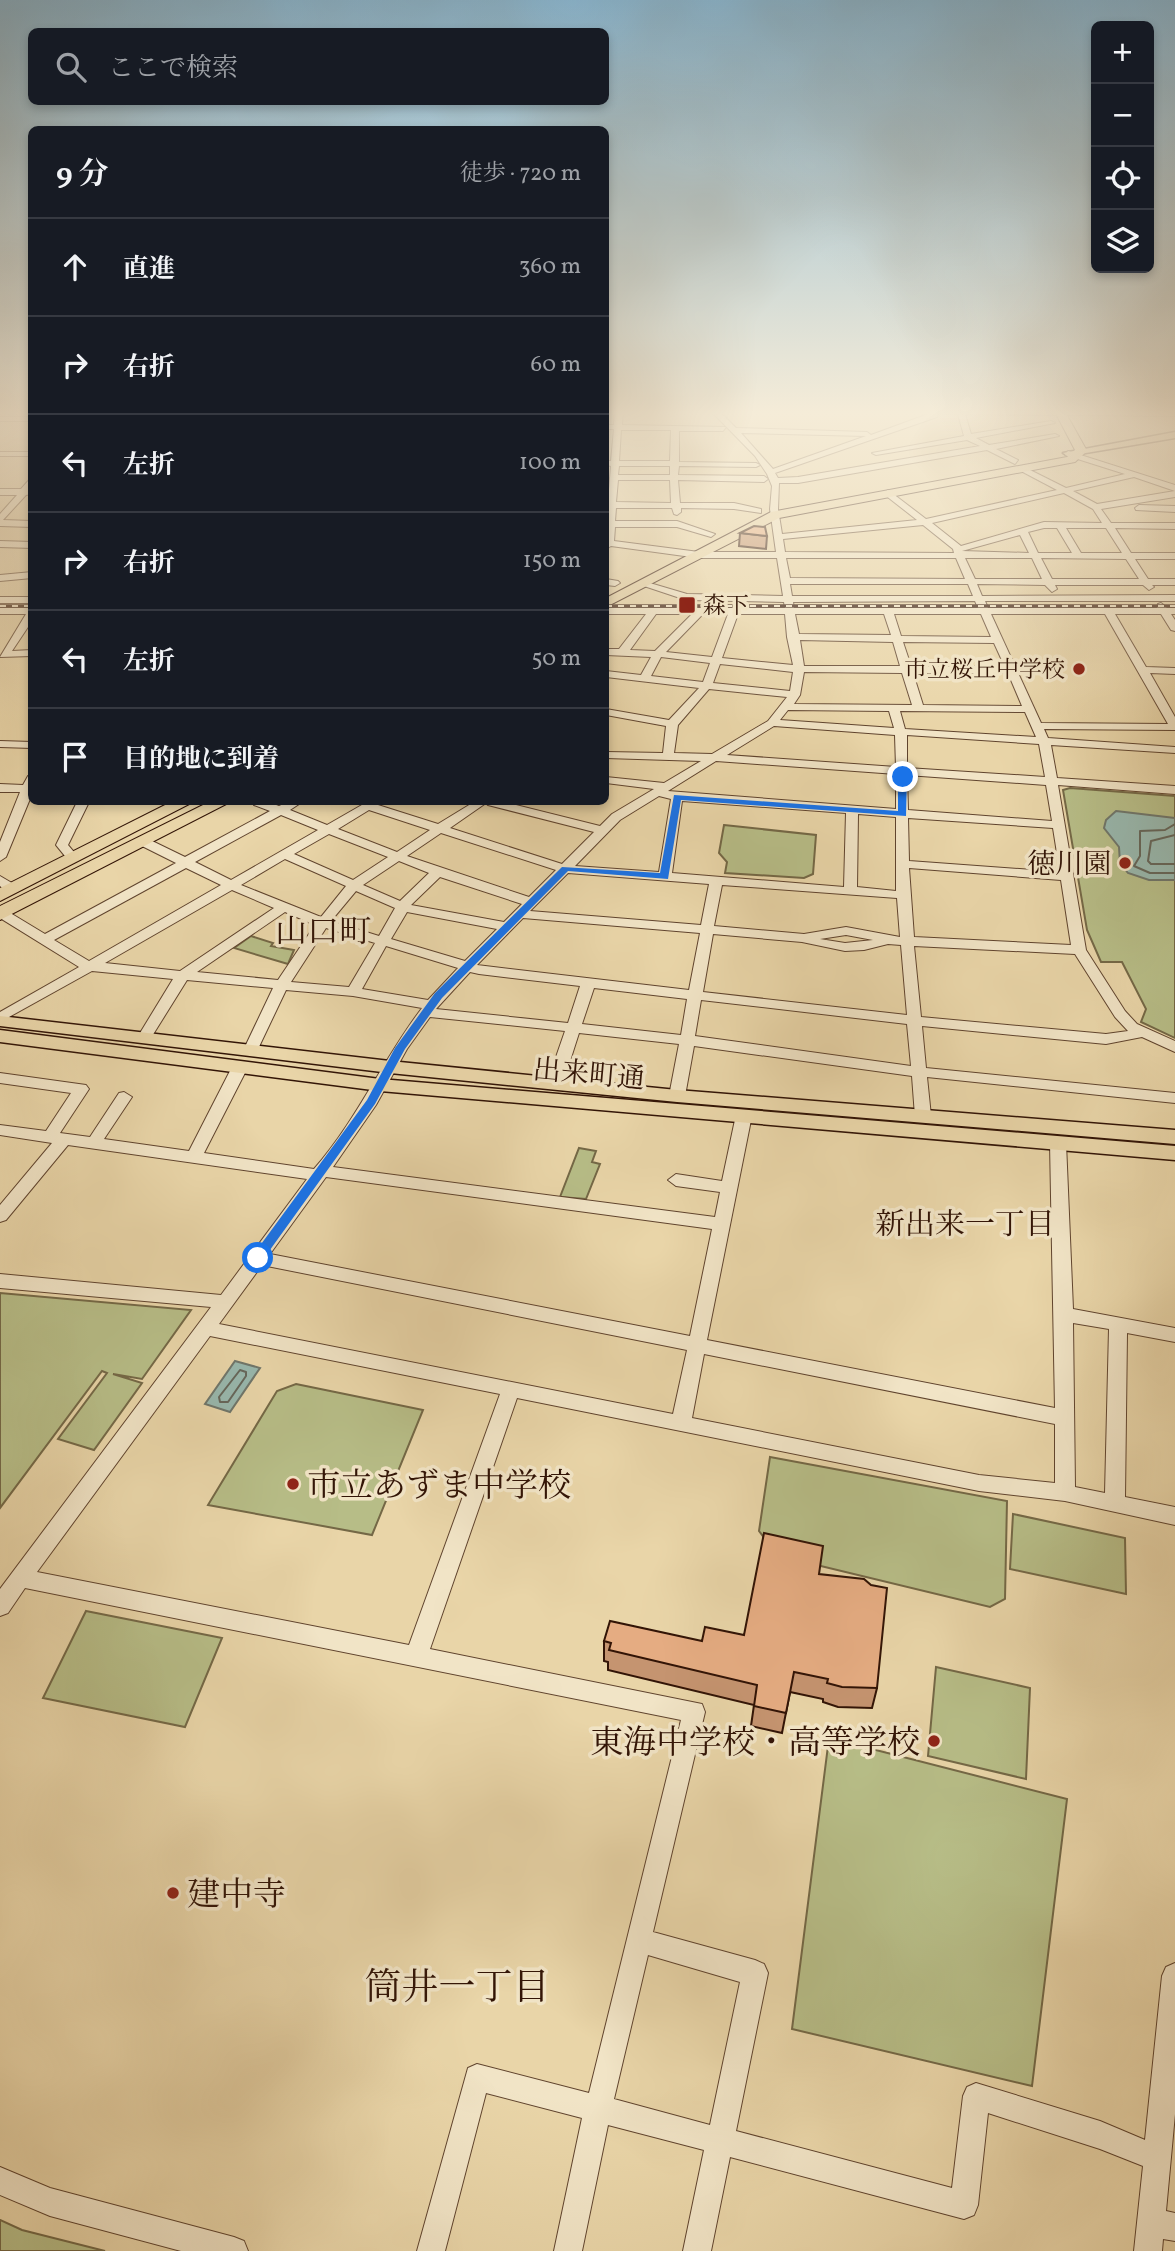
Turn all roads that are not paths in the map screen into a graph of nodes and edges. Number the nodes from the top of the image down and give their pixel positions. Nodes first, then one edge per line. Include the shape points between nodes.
1 (677, 515) edge
2 (750, 515) edge
3 (766, 515) edge
4 (775, 515) edge
5 (915, 515) edge
6 (955, 515) edge
7 (1101, 515) edge
8 (0, 521) edge
9 (924, 522) junction
10 (28, 524) edge
11 (677, 524) junction
12 (1059, 524) junction
13 (1108, 524) junction
14 (609, 525) edge
15 (1175, 526) edge
16 (855, 530) junction
17 (1022, 530) junction
18 (711, 534) junction
19 (778, 537) junction
20 (862, 538) dead end
21 (0, 544) edge
22 (609, 544) edge
23 (28, 545) edge
24 (869, 547) dead end
25 (675, 552) junction
26 (958, 552) junction
27 (699, 555) junction
28 (780, 555) junction
29 (879, 555) junction
30 (1034, 555) junction
31 (1078, 556) junction
32 (1130, 556) junction
33 (1175, 556) edge
34 (28, 575) edge
35 (0, 578) edge
36 (784, 581) junction
37 (892, 581) junction
38 (970, 582) junction
39 (1048, 582) junction
40 (1146, 582) junction
41 (1175, 582) edge
42 (609, 584) edge
43 (643, 584) junction
44 (1175, 598) edge
45 (1157, 599) junction
46 (0, 600) edge
47 (28, 600) edge
48 (978, 600) junction
49 (1058, 600) junction
50 (609, 601) edge
51 (789, 605) junction
52 (0, 611) edge
53 (609, 611) edge
54 (734, 611) junction
55 (888, 611) junction
56 (984, 611) junction
57 (1108, 611) junction
58 (1170, 611) edge
59 (28, 612) edge
60 (652, 612) junction
61 (699, 612) junction
62 (28, 618) edge
63 (1175, 628) edge
64 (792, 636) junction
65 (897, 638) junction
66 (997, 640) junction
67 (609, 652) edge
68 (28, 653) edge
69 (622, 653) junction
70 (657, 654) junction
71 (718, 661) junction
72 (799, 669) junction
73 (907, 670) junction
74 (1010, 670) junction
75 (1142, 670) junction
76 (1175, 671) edge
77 (609, 674) edge
78 (645, 678) junction
79 (707, 685) junction
80 (795, 695) junction
81 (788, 707) junction
82 (894, 708) junction
83 (919, 708) junction
84 (1028, 709) junction
85 (609, 713) edge
86 (772, 723) junction
87 (672, 724) junction
88 (1035, 726) junction
89 (1175, 726) edge
90 (900, 732) junction
91 (1043, 741) junction
92 (0, 744) edge
93 (28, 745) edge
94 (1175, 750) edge
95 (609, 755) edge
96 (668, 756) junction
97 (716, 758) junction
98 (902, 771) junction
99 (609, 781) edge
100 (1051, 782) junction
101 (28, 785) edge
102 (0, 788) edge
103 (28, 789) edge
104 (1175, 790) edge
105 (667, 792) junction
106 (82, 805) edge
107 (178, 805) edge
108 (215, 805) edge
109 (265, 805) edge
110 (290, 805) edge
111 (370, 805) edge
112 (375, 805) edge
113 (476, 805) edge
114 (503, 805) edge
115 (852, 810) junction
116 (279, 811) junction
117 (902, 814) junction
118 (1057, 825) junction
119 (439, 829) junction
120 (325, 830) junction
121 (603, 831) junction
122 (144, 842) junction
123 (2, 843) edge
124 (284, 854) junction
125 (397, 856) junction
126 (0, 857) edge
127 (73, 858) junction
128 (186, 863) junction
129 (903, 864) junction
130 (566, 869) junction
131 (438, 872) junction
132 (1065, 876) junction
133 (664, 877) junction
134 (716, 880) junction
135 (231, 885) junction
136 (354, 885) junction
137 (850, 891) junction
138 (903, 895) junction
139 (3, 898) edge
140 (284, 907) junction
141 (403, 907) junction
142 (526, 908) junction
143 (323, 923) junction
144 (507, 927) junction
145 (706, 929) junction
146 (46, 939) junction
147 (383, 941) junction
148 (906, 941) junction
149 (1079, 950) junction
150 (88, 966) junction
151 (468, 967) junction
152 (182, 975) junction
153 (588, 983) junction
154 (281, 986) junction
155 (352, 992) junction
156 (697, 994) junction
157 (429, 1008) junction
158 (0, 1019) edge
159 (916, 1021) junction
160 (572, 1028) junction
161 (1140, 1033) junction
162 (0, 1036) edge
163 (144, 1038) junction
164 (687, 1040) junction
165 (1175, 1047) edge
166 (245, 1059) junction
167 (921, 1072) junction
168 (385, 1076) junction
169 (0, 1078) edge
170 (555, 1083) junction
171 (677, 1096) junction
172 (124, 1097) dead end
173 (1175, 1098) edge
174 (744, 1115) junction
175 (923, 1116) junction
176 (0, 1130) edge
177 (1175, 1137) edge
178 (57, 1138) junction
179 (94, 1143) junction
180 (1058, 1143) junction
181 (1175, 1153) edge
182 (194, 1157) junction
183 (320, 1173) junction
184 (676, 1180) dead end
185 (728, 1187) junction
186 (0, 1216) edge
187 (720, 1224) junction
188 (258, 1258) junction
189 (0, 1281) edge
190 (226, 1302) junction
191 (1064, 1314) junction
192 (1118, 1324) junction
193 (206, 1328) junction
194 (1175, 1335) edge
195 (695, 1344) junction
196 (511, 1389) junction
197 (1065, 1418) junction
198 (681, 1423) junction
199 (1065, 1493) junction
200 (1115, 1504) junction
201 (1175, 1516) edge
202 (21, 1577) junction
203 (0, 1606) edge
204 (416, 1657) junction
205 (639, 1940) junction
206 (1175, 1976) edge
207 (598, 2109) junction
208 (720, 2140) junction
209 (1157, 2158) junction
210 (0, 2181) edge
211 (1163, 2225) edge
212 (224, 2250) edge
213 (431, 2251) edge
214 (568, 2251) edge
215 (697, 2251) edge
216 (1148, 2251) edge

1 - 11 street
2 - 18 highway
3 - 27 highway
4 - 19 street
5 - 9 street
6 - 9 street
7 - 13 street
8 - 10 street
9 - 16 street
9 - 26 street
11 - 14 street
11 - 18 street
12 - 13 street
12 - 17 street
12 - 31 street
13 - 15 street
13 - 32 street
16 - 19 street
16 - 20 street
17 - 26 street
17 - 30 street
18 - 25 highway
19 - 28 street
21 - 23 street
22 - 25 street
24 - 29 street
25 - 27 street
25 - 42 highway
26 - 29 street
26 - 30 street
26 - 38 street
27 - 28 street
27 - 43 highway
28 - 29 street
28 - 36 street
29 - 37 street
30 - 31 street
30 - 39 street
31 - 32 street
32 - 33 street
32 - 40 street
34 - 35 street
36 - 37 street
36 - 51 street
37 - 38 street
38 - 39 street
38 - 48 street
39 - 40 street
39 - 49 street
40 - 41 street
40 - 45 street
43 - 50 highway
43 - 51 street via 686,597
44 - 45 street
45 - 49 street
45 - 58 street
46 - 47 street
48 - 49 street
48 - 51 street
48 - 56 street
51 - 54 street
51 - 55 street
51 - 64 street
52 - 59 street
53 - 60 street
54 - 61 street
54 - 71 street
55 - 56 street
55 - 65 street
56 - 57 street
56 - 66 street
57 - 58 street
57 - 75 street
58 - 63 street
60 - 61 street
60 - 69 street
61 - 70 street
62 - 68 street via 4,655
64 - 65 street
64 - 72 street
65 - 66 street
65 - 73 street
66 - 74 street
67 - 69 street
69 - 70 street
70 - 71 street
70 - 78 street
71 - 72 street
71 - 79 street
72 - 73 street
72 - 80 street
73 - 74 street
73 - 83 street
74 - 84 street
75 - 76 street
75 - 89 street
77 - 78 street
78 - 79 street
79 - 80 street
79 - 87 street
80 - 81 street
81 - 82 street
81 - 86 street
82 - 83 street
82 - 90 street
83 - 84 street
84 - 88 street
85 - 87 street
86 - 90 street
86 - 97 street
87 - 96 street
88 - 89 street
88 - 91 street
90 - 91 street
90 - 98 street
91 - 94 street
91 - 100 street
92 - 93 street
95 - 96 street
96 - 97 street
97 - 98 street
97 - 105 street
98 - 100 street
98 - 117 street
99 - 105 street
100 - 104 street
100 - 118 street
101 - 102 street
103 - 123 street
105 - 115 street
105 - 121 street via 616,817
105 - 133 street
106 - 127 street via 62,845
107 - 127 highway
108 - 122 highway
109 - 116 street
110 - 116 street
111 - 120 street
112 - 119 street
113 - 119 street
114 - 121 street
115 - 117 street
115 - 137 street
116 - 120 street
116 - 128 street
117 - 118 street
117 - 129 street
118 - 132 street
119 - 125 street
119 - 130 street
120 - 124 street
120 - 125 street
121 - 130 street
122 - 128 street
122 - 139 highway
123 - 126 street
124 - 135 street
124 - 136 street
125 - 131 street
125 - 136 street
127 - 139 highway
128 - 135 street
128 - 146 street
129 - 132 street
129 - 138 street
130 - 133 street
130 - 142 street
131 - 141 street
131 - 142 street
132 - 149 street
133 - 134 street
134 - 137 street
134 - 145 street
135 - 140 street
135 - 150 street
136 - 141 street
136 - 143 street
137 - 138 street
138 - 148 street
139 - 146 street
140 - 143 street
140 - 152 street
141 - 144 street
141 - 147 street
142 - 144 street
142 - 145 street
143 - 147 street
143 - 154 street
144 - 151 street
145 - 148 street via 803,938 851,949 887,940
145 - 156 street
146 - 150 street
147 - 151 street
147 - 155 street
148 - 149 street
148 - 159 street
149 - 161 street via 1120,1014
150 - 152 street
150 - 158 street
151 - 153 street
151 - 157 street
152 - 154 street
152 - 163 street
153 - 156 street
153 - 160 street
154 - 155 street
154 - 166 street
155 - 157 street
156 - 159 street
156 - 164 street
157 - 160 street
157 - 168 street
158 - 163 main road, 出来町通
159 - 161 street via 1106,1040
159 - 167 street
160 - 164 street
160 - 170 street
161 - 165 street
162 - 166 main road, 出来町通
163 - 166 main road, 出来町通
164 - 167 street
164 - 171 street
166 - 168 main road, 出来町通
166 - 182 street
167 - 173 street
167 - 175 street
168 - 170 main road, 出来町通
168 - 174 main road, 出来町通
168 - 183 street
169 - 178 street via 81,1089
170 - 171 main road, 出来町通
171 - 175 main road, 出来町通
172 - 179 street
174 - 180 main road, 出来町通
174 - 185 street
175 - 177 main road, 出来町通
176 - 178 street
178 - 179 street
178 - 186 street
179 - 182 street
180 - 181 main road, 出来町通
180 - 191 street
182 - 183 street
183 - 187 street
183 - 188 street
184 - 185 street
185 - 187 street
187 - 195 street
188 - 190 street
188 - 195 street
189 - 190 street
190 - 193 street
191 - 192 street
191 - 197 street
192 - 194 street
192 - 200 street
193 - 196 street
193 - 202 street
195 - 197 street
195 - 198 street
196 - 198 street
196 - 204 street
197 - 199 street
198 - 199 street via 979,1483
199 - 200 street
200 - 201 street
202 - 203 street
202 - 204 street
204 - 205 street via 694,1712
205 - 207 street
205 - 208 street via 755,1973
206 - 209 street
207 - 208 street
207 - 213 street via 477,2077
207 - 214 street
208 - 209 street via 964,2205 976,2096
208 - 215 street
209 - 211 street
210 - 212 street via 50,2202
211 - 216 street

